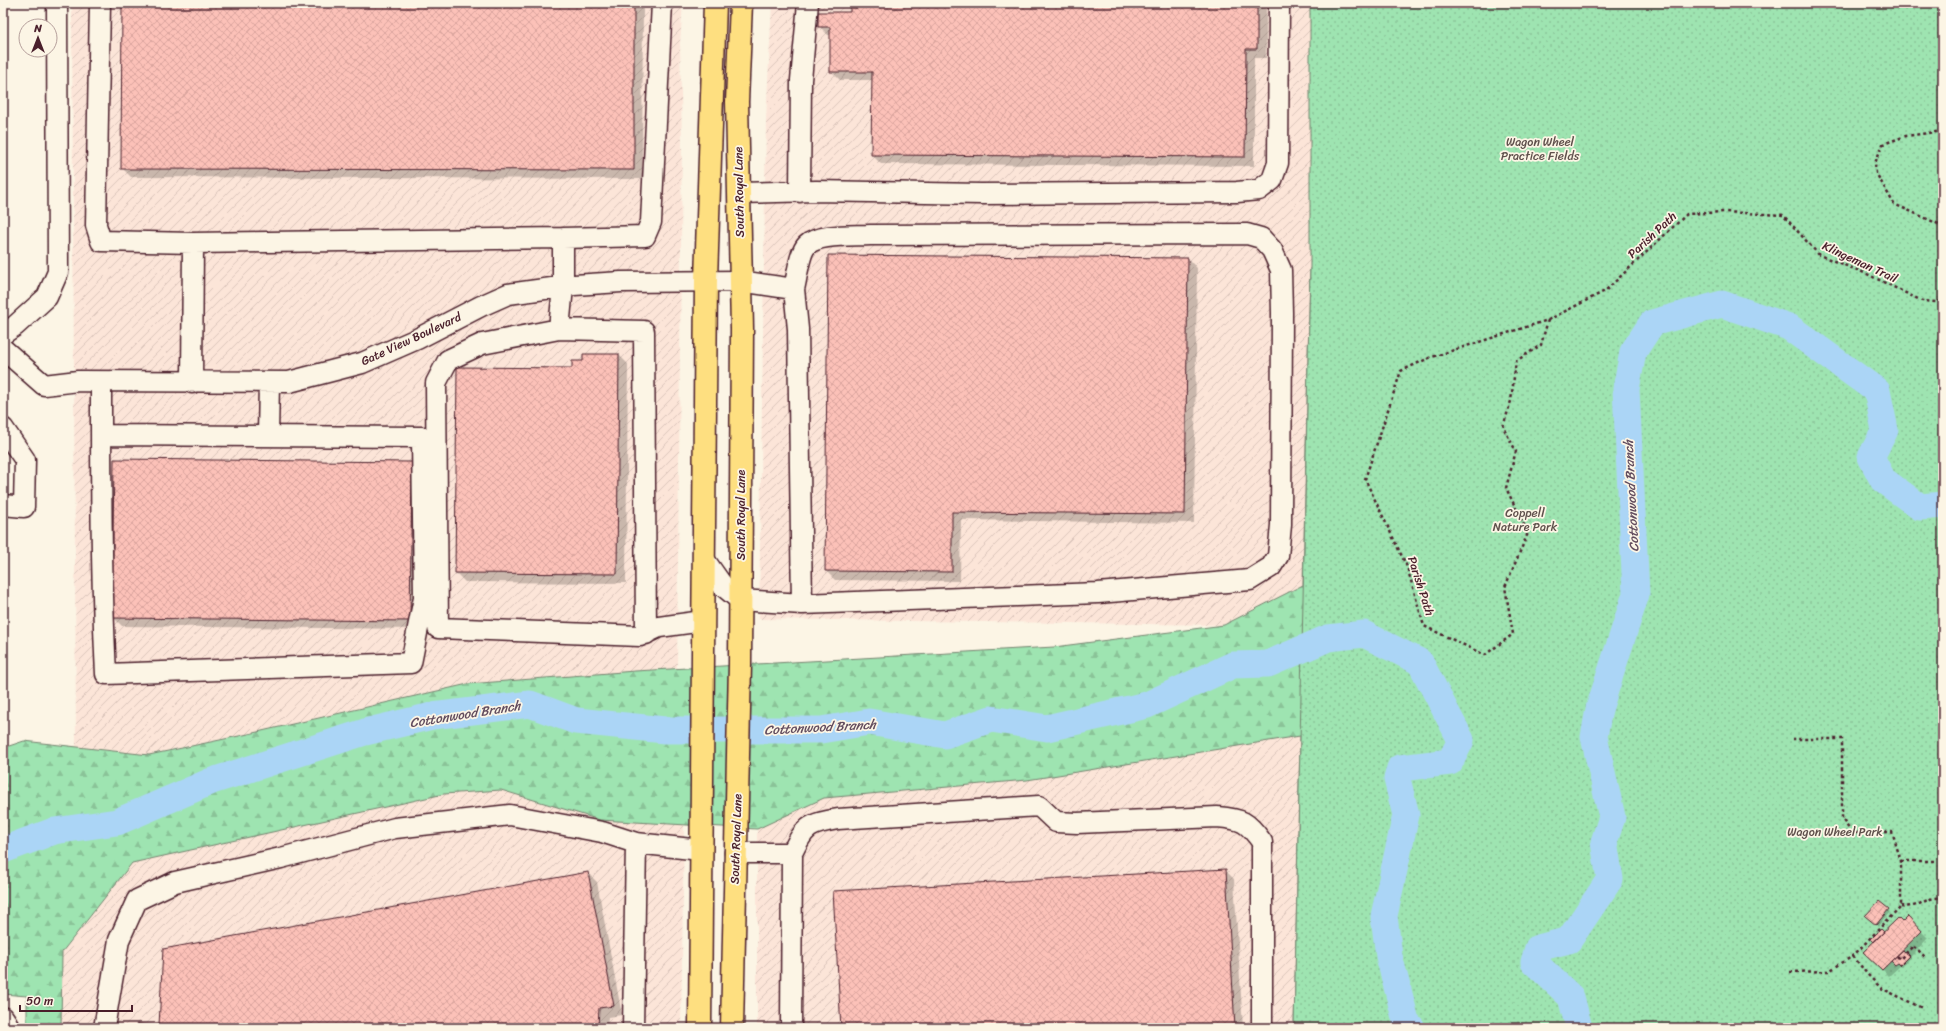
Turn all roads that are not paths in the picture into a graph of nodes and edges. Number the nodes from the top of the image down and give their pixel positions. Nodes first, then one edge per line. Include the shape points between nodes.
1 (57, 3) edge
2 (100, 3) edge
3 (662, 3) edge
4 (715, 3) edge
5 (742, 3) edge
6 (808, 3) edge
7 (1279, 3) edge
8 (800, 192) junction
9 (740, 193) junction
10 (563, 238) junction
11 (194, 243) junction
12 (706, 280) junction
13 (740, 281) junction
14 (563, 287) junction
15 (794, 289) junction
16 (7, 326) edge
17 (559, 329) junction
18 (3, 349) edge
19 (102, 382) junction
20 (269, 382) junction
21 (192, 383) junction
22 (3, 428) edge
23 (102, 435) junction
24 (268, 436) junction
25 (3, 506) edge
26 (704, 558) junction
27 (740, 600) junction
28 (802, 604) junction
29 (703, 621) junction
30 (646, 634) junction
31 (636, 843) junction
32 (702, 850) junction
33 (735, 853) junction
34 (792, 853) junction
35 (733, 914) junction
36 (3, 1018) edge
37 (7, 1028) edge
38 (104, 1028) edge
39 (633, 1028) edge
40 (700, 1028) edge
41 (732, 1028) edge
42 (791, 1028) edge
43 (1262, 1028) edge

1 - 16 street via 58,272 47,297
2 - 11 street via 96,225 101,242
3 - 10 street via 651,222 644,236
4 - 12 main road
5 - 9 main road, South Royal Lane via 737,102
6 - 8 street via 801,80
7 - 8 street via 1278,163 1272,180 1259,190 989,194
8 - 9 street
9 - 13 main road, South Royal Lane
10 - 11 street
10 - 14 street
11 - 21 street
12 - 13 street, Gate View Boulevard
12 - 14 street, Gate View Boulevard via 621,282
12 - 26 main road
13 - 15 street, Gate View Boulevard
13 - 27 main road, South Royal Lane
14 - 17 street
14 - 20 street, Gate View Boulevard via 508,294 362,363 289,382
15 - 28 street via 798,329
15 - 28 street via 800,261 807,245 820,238 878,235 1247,234 1261,238 1272,250 1281,270 1281,525 1278,556 1271,567 1250,580 1105,592
17 - 30 street via 644,331
17 - 30 street via 482,344 448,360 436,383 438,628 640,636
18 - 19 street, Gate View Boulevard via 44,385 78,381
19 - 21 street, Gate View Boulevard
19 - 23 street
20 - 21 street, Gate View Boulevard
20 - 24 street
22 - 25 street via 25,460 24,507
23 - 24 street
23 - 24 street via 103,622 106,674 411,663 424,598 422,437
26 - 27 street via 723,586
26 - 29 main road
27 - 28 street
27 - 33 main road, South Royal Lane
29 - 30 street via 660,627
29 - 32 main road
31 - 32 street
31 - 38 street via 602,832 510,815 395,828 175,882 137,900 119,940
31 - 39 street
32 - 35 main road via 717,861 727,877
32 - 40 main road
33 - 34 street
33 - 35 main road, South Royal Lane
34 - 42 street
34 - 43 street via 801,834 815,823 838,819 1039,806 1056,822 1217,817 1237,819 1252,828 1262,842
35 - 41 main road, South Royal Lane
36 - 37 street

